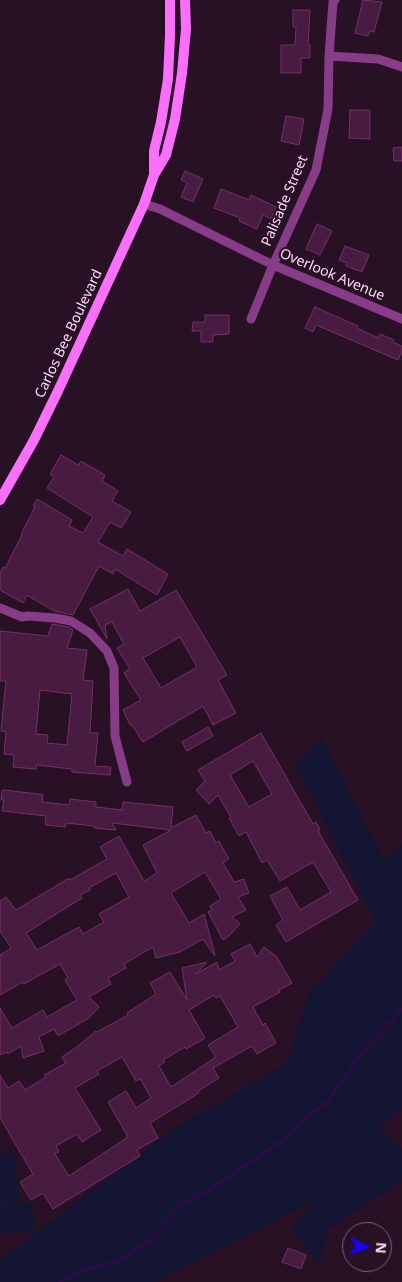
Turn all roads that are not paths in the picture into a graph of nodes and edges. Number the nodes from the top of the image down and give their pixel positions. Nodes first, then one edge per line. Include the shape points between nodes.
1 (170, 0) edge
2 (185, 0) edge
3 (335, 0) edge
4 (329, 56) junction
5 (402, 67) edge
6 (154, 175) junction
7 (144, 204) junction
8 (272, 265) junction
9 (251, 319) dead end
10 (402, 319) edge
11 (0, 500) edge
12 (0, 608) edge
13 (127, 782) dead end

1 - 6 main road, Carlos Bee Boulevard via 168,79 154,151
2 - 6 main road, Carlos Bee Boulevard via 184,47 175,119 166,155
3 - 4 street, Palisade Street
4 - 5 street via 378,59
4 - 8 street, Palisade Street via 328,109 316,170
6 - 7 main road, Carlos Bee Boulevard
7 - 8 street, Overlook Avenue
7 - 11 main road, Carlos Bee Boulevard via 58,391
8 - 9 street, Palisade Street
8 - 10 street, Overlook Avenue
12 - 13 street via 22,617 71,621 90,633 107,651 114,668 115,736

